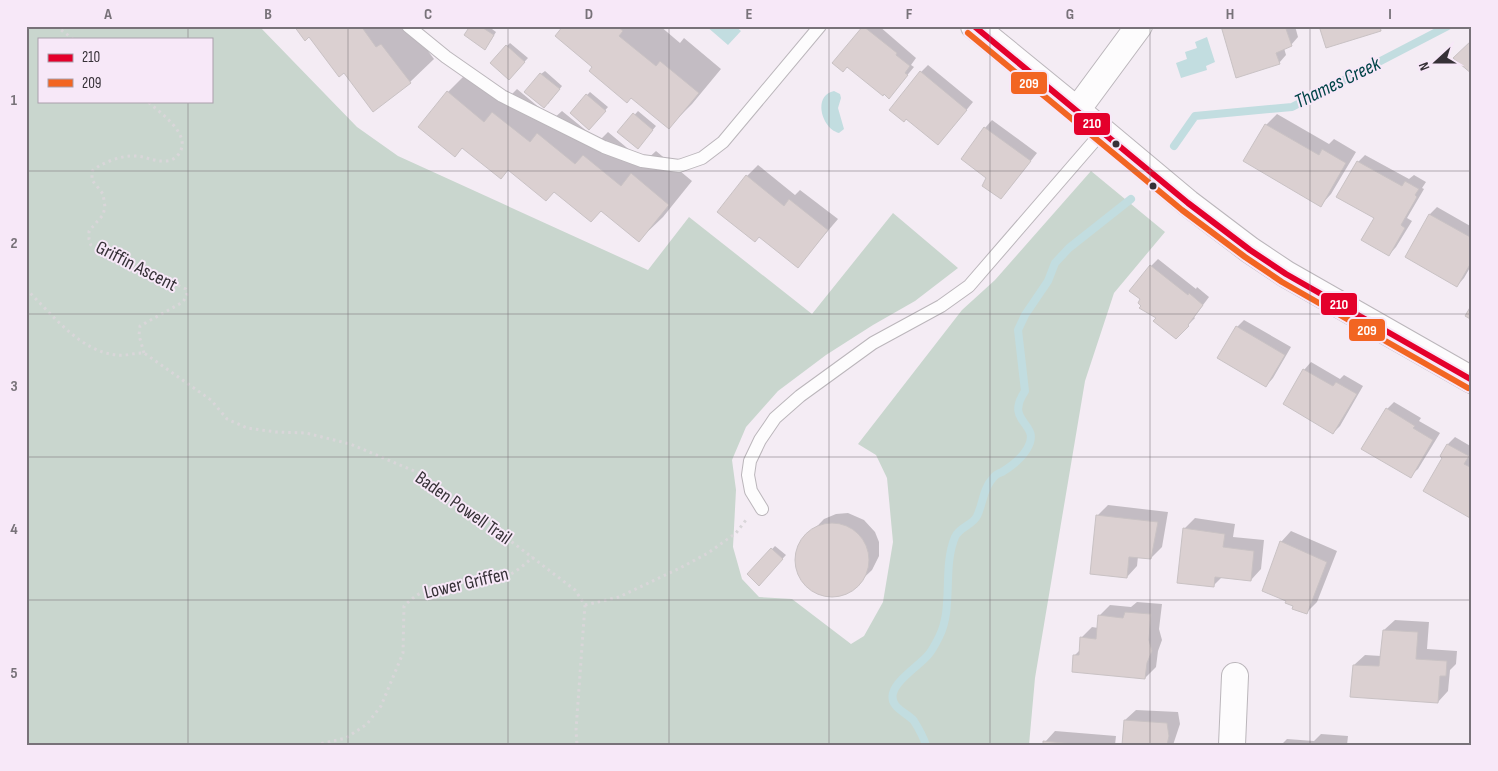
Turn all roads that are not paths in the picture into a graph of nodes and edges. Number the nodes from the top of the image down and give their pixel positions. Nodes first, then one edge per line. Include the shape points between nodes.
1 (408, 26) edge
2 (820, 26) edge
3 (974, 26) edge
4 (1139, 26) edge
5 (1077, 110) junction
6 (1103, 131) junction
7 (1472, 380) edge
8 (761, 507) road end
9 (1235, 676) dead end
10 (1232, 745) edge

1 - 2 lane via 502,96 604,147 642,161 679,166 702,158 723,142
3 - 5 street
4 - 5 street
5 - 6 street
6 - 7 street via 1188,203 1272,264
6 - 8 lane via 969,286 941,306 873,343 775,418 750,461 751,491
9 - 10 street

